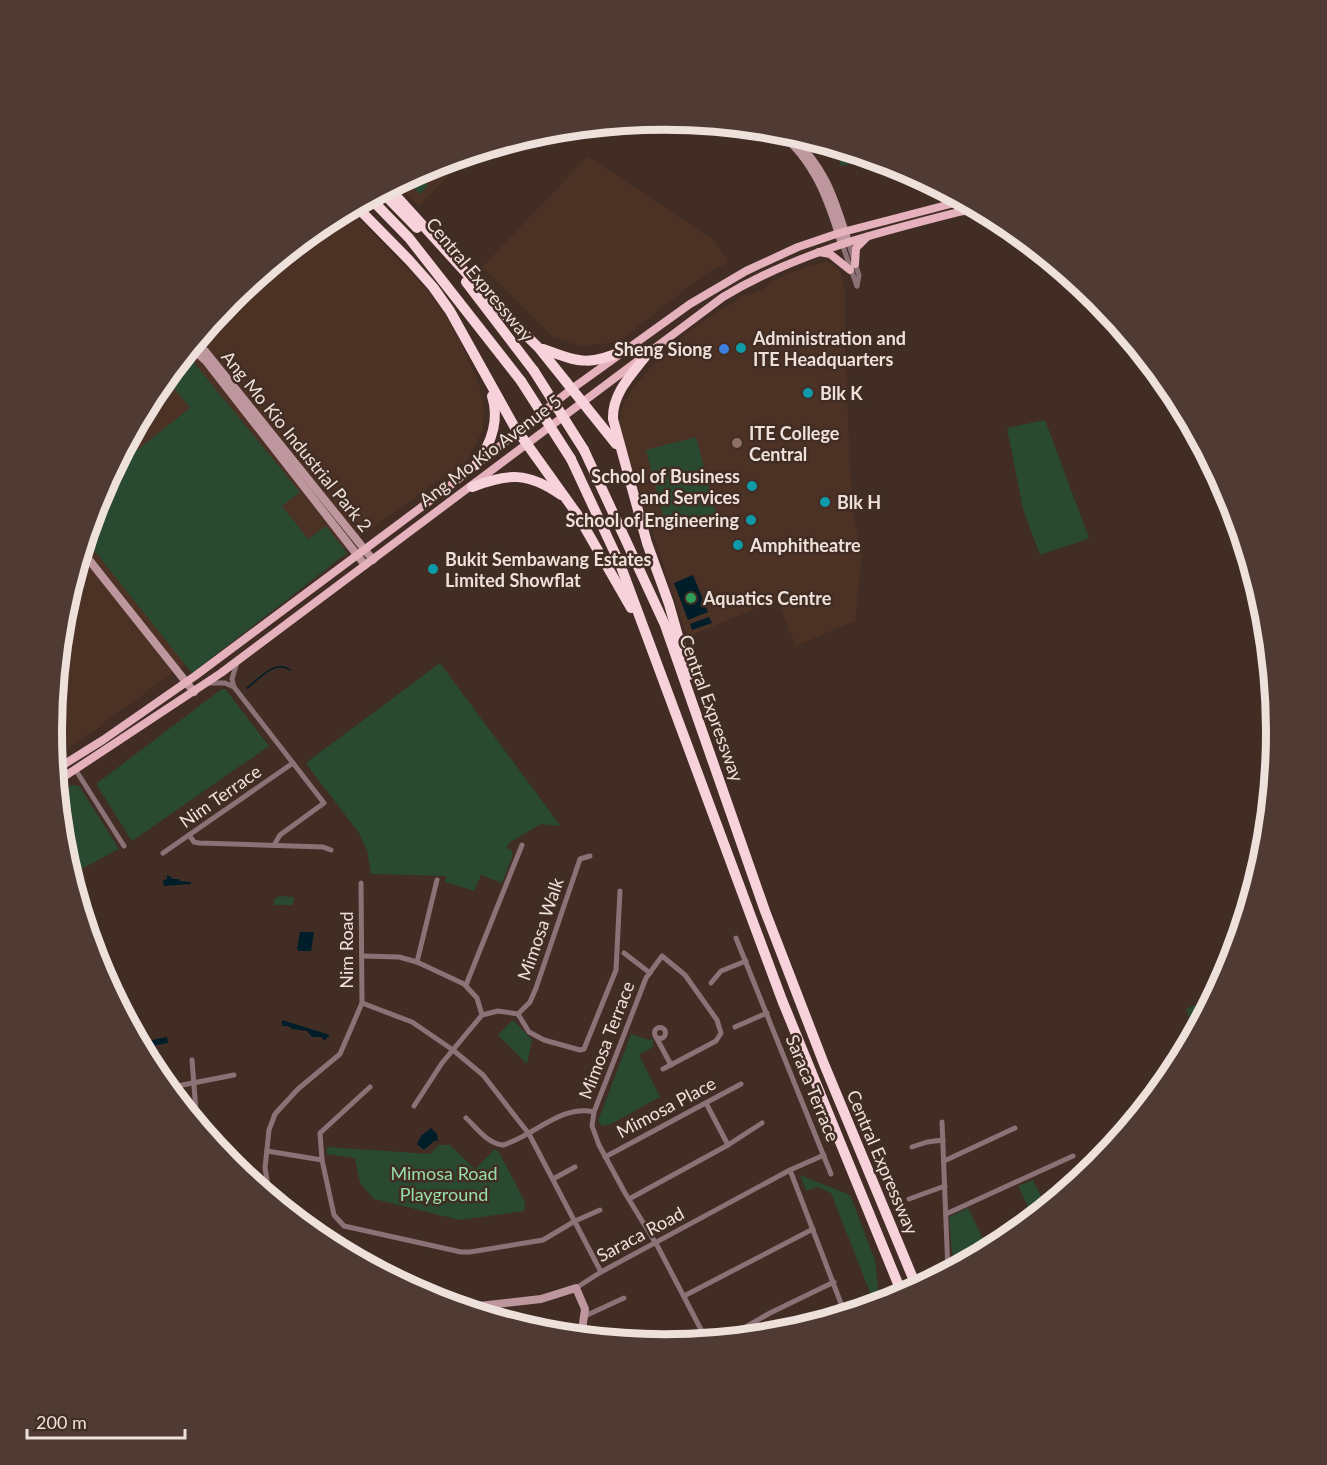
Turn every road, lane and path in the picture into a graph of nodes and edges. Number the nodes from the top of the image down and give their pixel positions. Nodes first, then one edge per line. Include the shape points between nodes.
1 (791, 144) edge
2 (802, 147) edge
3 (395, 194) edge
4 (388, 198) edge
5 (376, 204) edge
6 (951, 204) edge
7 (964, 211) edge
8 (362, 212) edge
9 (842, 233) junction
10 (867, 237) junction
11 (845, 243) junction
12 (819, 251) junction
13 (853, 267) junction
14 (201, 348) edge
15 (540, 348) junction
16 (629, 349) junction
17 (197, 353) edge
18 (645, 357) junction
19 (487, 378) junction
20 (573, 388) junction
21 (584, 401) junction
22 (519, 432) junction
23 (527, 443) junction
24 (620, 449) junction
25 (476, 465) junction
26 (471, 487) junction
27 (566, 499) junction
28 (355, 536) junction
29 (375, 541) junction
30 (365, 548) junction
31 (356, 555) junction
32 (88, 558) edge
33 (373, 560) junction
34 (346, 562) junction
35 (365, 565) junction
36 (355, 573) junction
37 (648, 637) junction
38 (238, 661) junction
39 (187, 682) junction
40 (207, 683) junction
41 (234, 687) junction
42 (194, 692) junction
43 (695, 706) junction
44 (293, 763) junction
45 (63, 765) edge
46 (75, 769) junction
47 (63, 777) edge
48 (189, 835) junction
49 (274, 845) junction
50 (522, 845) dead end
51 (124, 846) dead end
52 (331, 850) dead end
53 (163, 853) dead end
54 (590, 856) dead end
55 (437, 880) dead end
56 (361, 883) dead end
57 (620, 891) dead end
58 (736, 938) dead end
59 (624, 953) dead end
60 (362, 956) junction
61 (746, 961) junction
62 (417, 962) junction
63 (650, 973) junction
64 (711, 982) dead end
65 (466, 985) junction
66 (362, 1003) junction
67 (767, 1013) junction
68 (518, 1014) junction
69 (482, 1015) junction
70 (735, 1027) dead end
71 (656, 1037) dead end
72 (453, 1050) junction
73 (192, 1060) dead end
74 (670, 1065) junction
75 (663, 1069) dead end
76 (234, 1076) dead end
77 (195, 1083) junction
78 (741, 1084) dead end
79 (177, 1086) edge
80 (370, 1087) dead end
81 (706, 1102) junction
82 (414, 1106) dead end
83 (196, 1111) edge
84 (594, 1112) junction
85 (466, 1118) dead end
86 (942, 1122) dead end
87 (762, 1123) dead end
88 (1015, 1128) dead end
89 (529, 1134) junction
90 (943, 1140) junction
91 (728, 1145) junction
92 (912, 1147) dead end
93 (267, 1151) junction
94 (824, 1155) junction
95 (1073, 1156) dead end
96 (605, 1157) junction
97 (322, 1160) junction
98 (944, 1161) junction
99 (575, 1167) dead end
100 (790, 1170) junction
101 (831, 1174) dead end
102 (778, 1177) junction
103 (553, 1179) junction
104 (795, 1182) junction
105 (268, 1186) edge
106 (945, 1186) junction
107 (628, 1198) junction
108 (909, 1199) dead end
109 (600, 1210) dead end
110 (946, 1214) junction
111 (575, 1221) junction
112 (813, 1229) junction
113 (656, 1243) junction
114 (948, 1263) edge
115 (601, 1272) junction
116 (914, 1280) edge
117 (834, 1282) junction
118 (899, 1287) edge
119 (576, 1288) junction
120 (684, 1296) junction
121 (624, 1298) dead end
122 (480, 1306) edge
123 (843, 1307) edge
124 (585, 1317) junction
125 (749, 1325) joint
126 (583, 1329) edge
127 (742, 1329) edge
128 (703, 1333) edge

1 - 9 street via 821,183
2 - 9 street via 826,178
3 - 15 highway
4 - 43 highway, Central Expressway, bridge via 474,292 534,371 585,450 665,625
5 - 37 highway, Central Expressway, bridge via 409,238 521,381 571,459 620,564
6 - 9 main road, Ang Mo Kio Avenue 5
7 - 10 main road, Ang Mo Kio Avenue 5
8 - 19 highway via 433,287
9 - 11 street
9 - 16 main road, Ang Mo Kio Avenue 5 via 798,247 746,271 690,304
10 - 11 main road, Ang Mo Kio Avenue 5
10 - 13 main road via 856,248
11 - 12 main road, Ang Mo Kio Avenue 5
11 - 13 street
12 - 13 main road
12 - 18 main road, Ang Mo Kio Avenue 5 via 769,271 723,297
14 - 28 street, Ang Mo Kio Industrial Park 2
15 - 16 highway via 588,362
15 - 20 highway
16 - 20 main road, Ang Mo Kio Avenue 5
17 - 31 street, Ang Mo Kio Industrial Park 2
18 - 21 main road, Ang Mo Kio Avenue 5
18 - 24 highway via 618,394 613,412
19 - 22 highway
19 - 25 highway via 496,409 495,424
20 - 21 highway
20 - 22 main road, Ang Mo Kio Avenue 5
21 - 23 main road, Ang Mo Kio Avenue 5
21 - 24 highway
22 - 23 highway
22 - 25 main road, Ang Mo Kio Avenue 5
23 - 26 main road, Ang Mo Kio Avenue 5
23 - 27 highway
24 - 43 highway via 678,637
25 - 29 main road, Ang Mo Kio Avenue 5
26 - 27 highway via 503,476 525,477
26 - 33 main road, Ang Mo Kio Avenue 5
27 - 37 highway
28 - 29 street
28 - 30 street, Ang Mo Kio Industrial Park 2
29 - 30 main road, Ang Mo Kio Avenue 5
30 - 31 main road, Ang Mo Kio Avenue 5
30 - 33 street, Ang Mo Kio Industrial Park 2
31 - 34 main road, Ang Mo Kio Avenue 5
31 - 35 street, Ang Mo Kio Industrial Park 2
32 - 39 street
33 - 35 main road, Ang Mo Kio Avenue 5
34 - 36 street
34 - 39 main road, Ang Mo Kio Avenue 5
35 - 36 main road, Ang Mo Kio Avenue 5
36 - 38 main road, Ang Mo Kio Avenue 5
37 - 118 highway, Central Expressway via 782,1000
38 - 40 main road, Ang Mo Kio Avenue 5
38 - 41 street via 233,671
39 - 42 street
39 - 45 main road, Ang Mo Kio Avenue 5
40 - 41 street
40 - 42 main road, Ang Mo Kio Avenue 5
41 - 44 street
42 - 46 main road, Ang Mo Kio Avenue 5
43 - 116 highway, Central Expressway via 765,911
44 - 48 street, Nim Terrace
44 - 49 street via 324,803 280,835
46 - 47 main road, Ang Mo Kio Avenue 5
46 - 51 street
48 - 49 street via 199,843
48 - 53 street, Nim Terrace
49 - 52 street
50 - 65 street
54 - 68 street, Mimosa Walk via 580,859 536,988 530,1002
55 - 62 street
56 - 60 street, Nim Road
57 - 68 street via 616,970 584,1048 544,1040 529,1032
58 - 61 street, Saraca Terrace
59 - 63 street, Mimosa Terrace
60 - 62 street via 394,956
60 - 66 street, Nim Road
61 - 64 street via 721,971
61 - 67 street, Saraca Terrace
62 - 65 street
63 - 74 street via 662,956 685,975 721,1029 716,1041
63 - 84 street, Mimosa Terrace
65 - 69 street via 477,998
66 - 72 street via 412,1022
66 - 93 street, Nim Road via 340,1054 275,1114
67 - 70 street
67 - 94 street, Saraca Terrace
68 - 69 street via 498,1011
69 - 72 street
71 - 74 street
72 - 82 street
72 - 89 street via 483,1075
73 - 77 street
74 - 75 street
76 - 77 street
77 - 79 street
77 - 83 street
78 - 81 street, Mimosa Place
80 - 97 street via 320,1132
81 - 91 street
81 - 96 street, Mimosa Place
84 - 89 street via 570,1111
84 - 96 street, Mimosa Terrace via 593,1130
85 - 89 street via 498,1144
86 - 90 street
87 - 91 street
88 - 98 street
89 - 103 street
90 - 92 street
90 - 98 street
91 - 107 street
93 - 97 street
93 - 105 street, Nim Road
94 - 100 street, Saraca Road
94 - 101 street, Saraca Terrace
95 - 110 street
96 - 107 street, Mimosa Terrace
97 - 111 street via 334,1215 344,1226 470,1252 535,1242
98 - 106 street
99 - 103 street
100 - 102 street, Saraca Road
100 - 104 street
102 - 104 street
102 - 113 street, Saraca Road
103 - 111 street
104 - 112 street
106 - 108 street
106 - 110 street
107 - 113 street, Mimosa Terrace
109 - 111 street
110 - 114 street
111 - 115 street
112 - 117 street
112 - 120 street
113 - 115 street, Saraca Road
113 - 120 street, Mimosa Terrace
115 - 119 street, Saraca Road
117 - 123 street
117 - 125 street
119 - 122 street, Saraca Road via 541,1299
119 - 124 street
120 - 128 street, Mimosa Terrace
121 - 124 street
124 - 126 street
125 - 127 street

